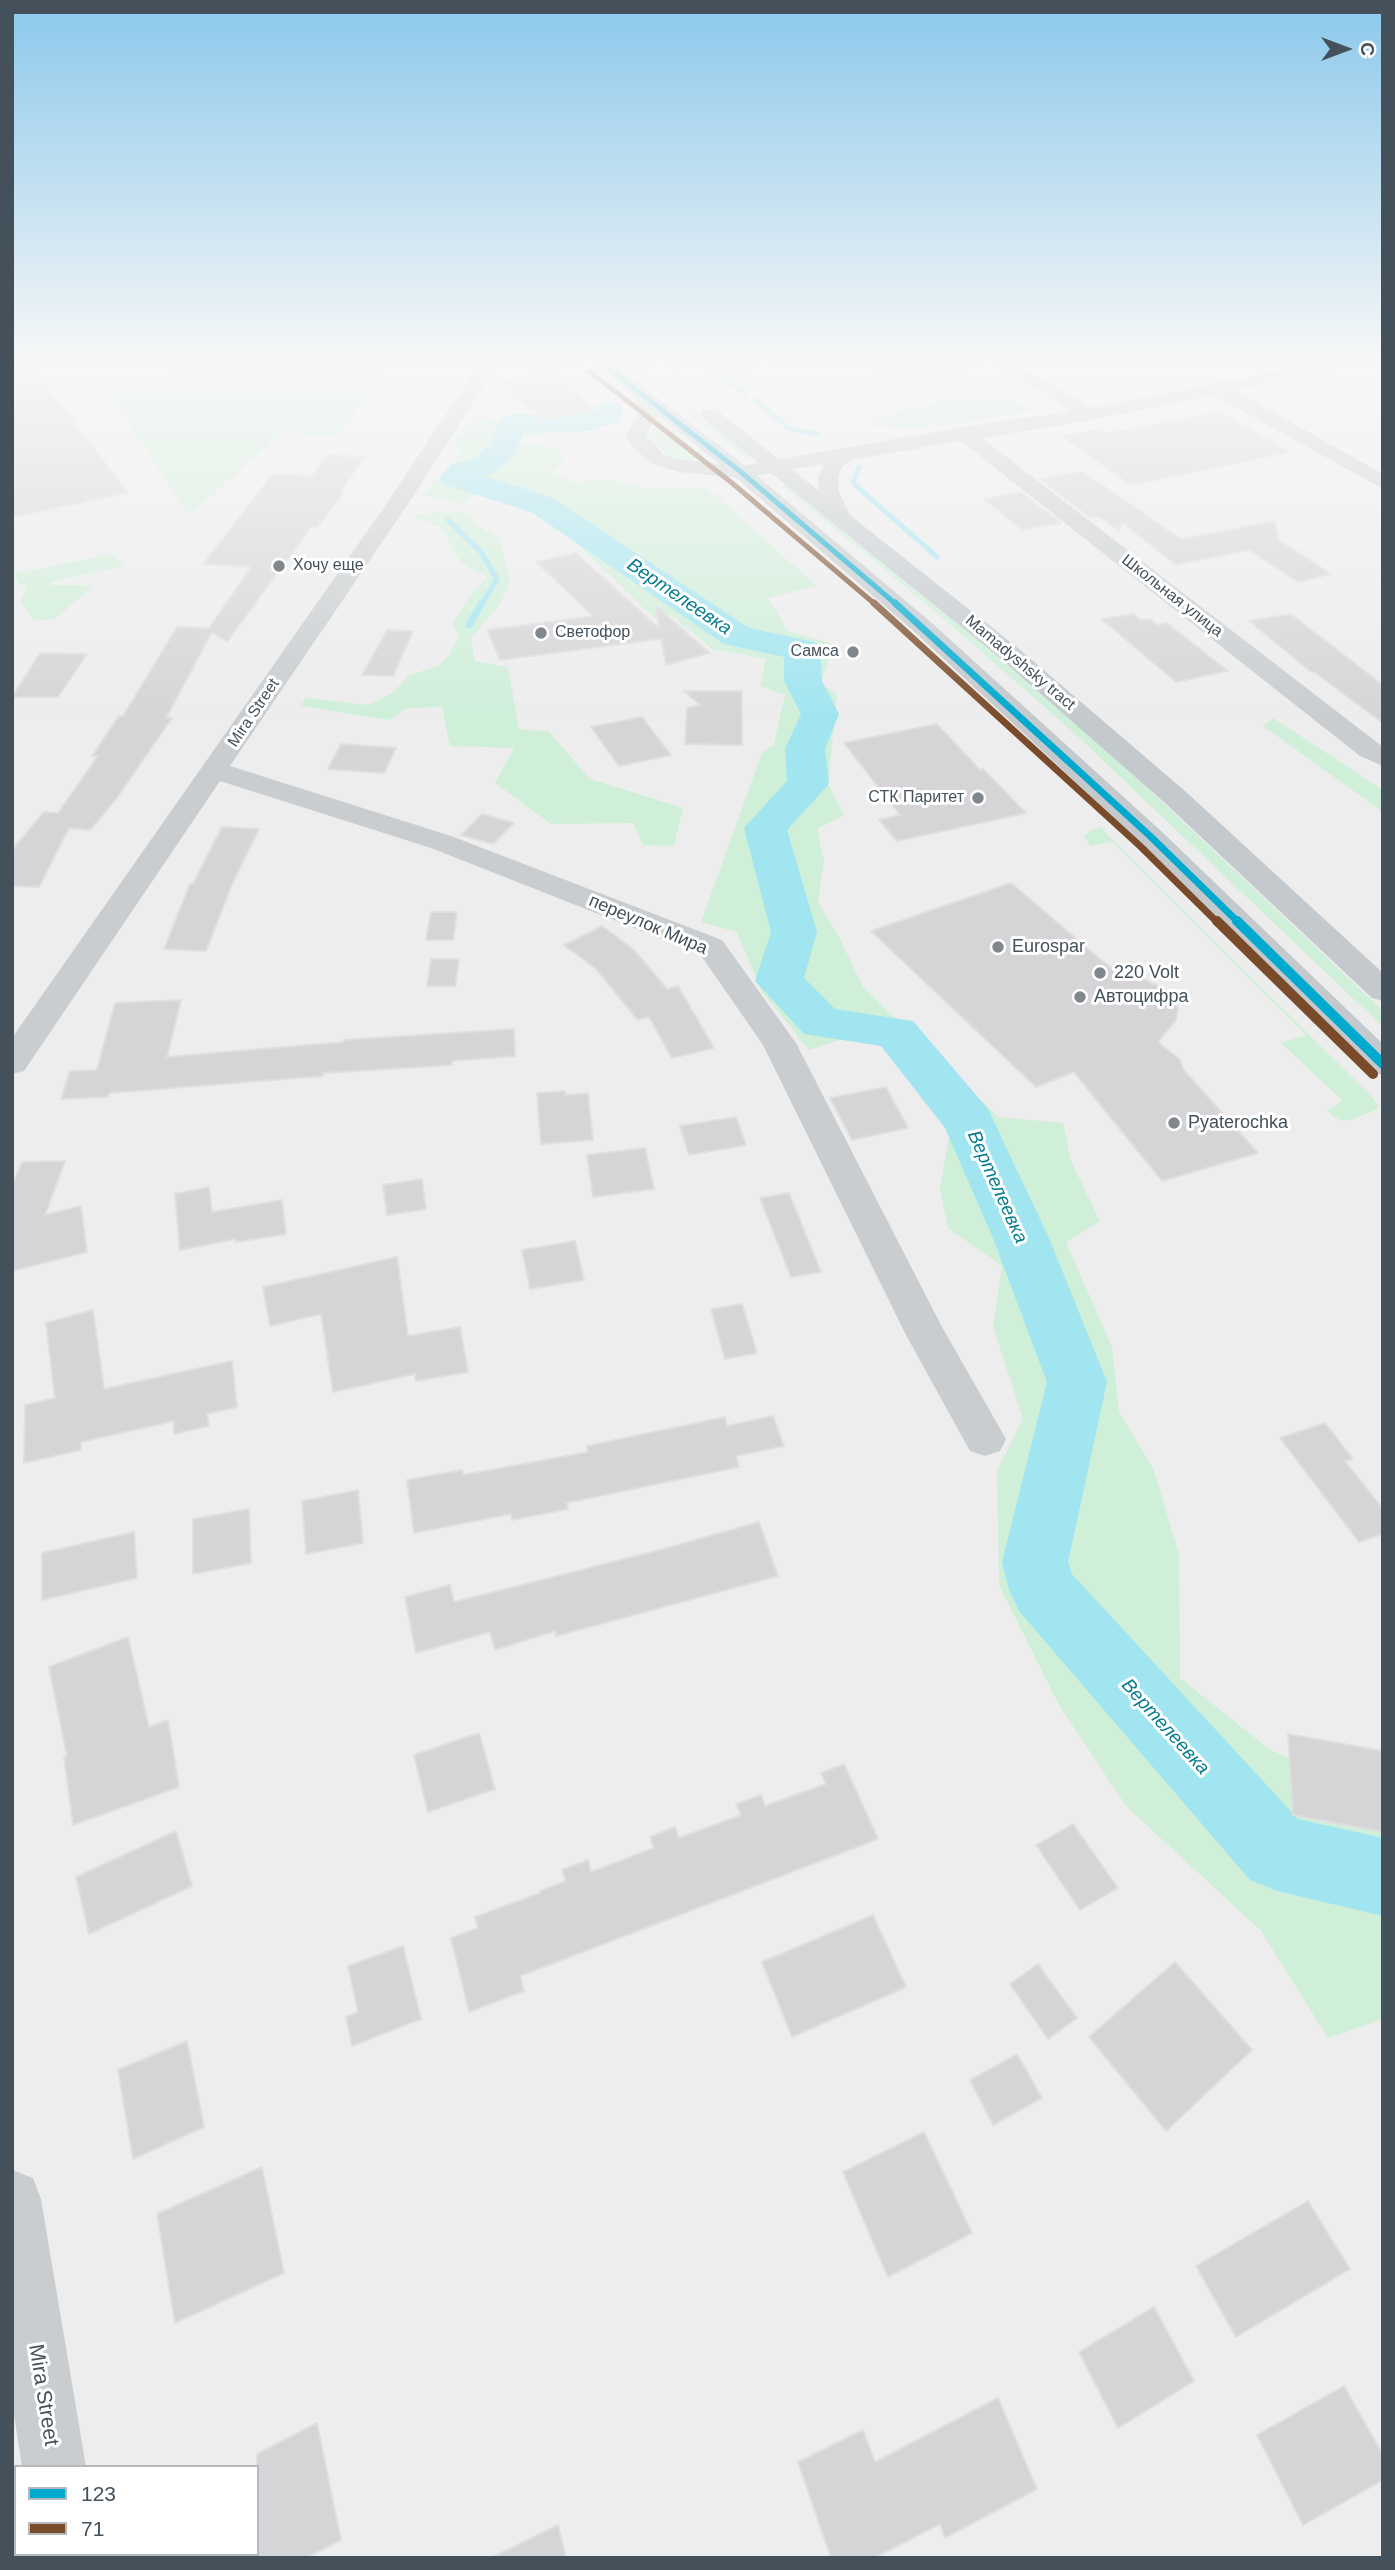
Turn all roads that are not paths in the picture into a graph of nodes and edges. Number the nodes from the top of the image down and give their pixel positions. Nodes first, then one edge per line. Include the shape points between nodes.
1 (413, 480) edge
2 (750, 480) edge
3 (795, 480) edge
4 (828, 480) edge
5 (1022, 480) edge
6 (840, 517) junction
7 (1383, 758) edge
8 (214, 770) junction
9 (1383, 991) edge
10 (12, 1063) edge
11 (1383, 1064) edge
12 (985, 1439) dead end
13 (12, 2199) edge
14 (54, 2465) edge

1 - 8 street, Mira Street
2 - 11 main road via 925,629 1093,783
3 - 6 main road, Mamadyshsky tract
4 - 6 street
5 - 7 street, Школьная улица
6 - 9 main road, Mamadyshsky tract via 1009,653 1175,797
8 - 10 street, Mira Street
8 - 12 street, переулок Мира via 441,842 710,947 779,1043 926,1335
13 - 14 street, Mira Street

